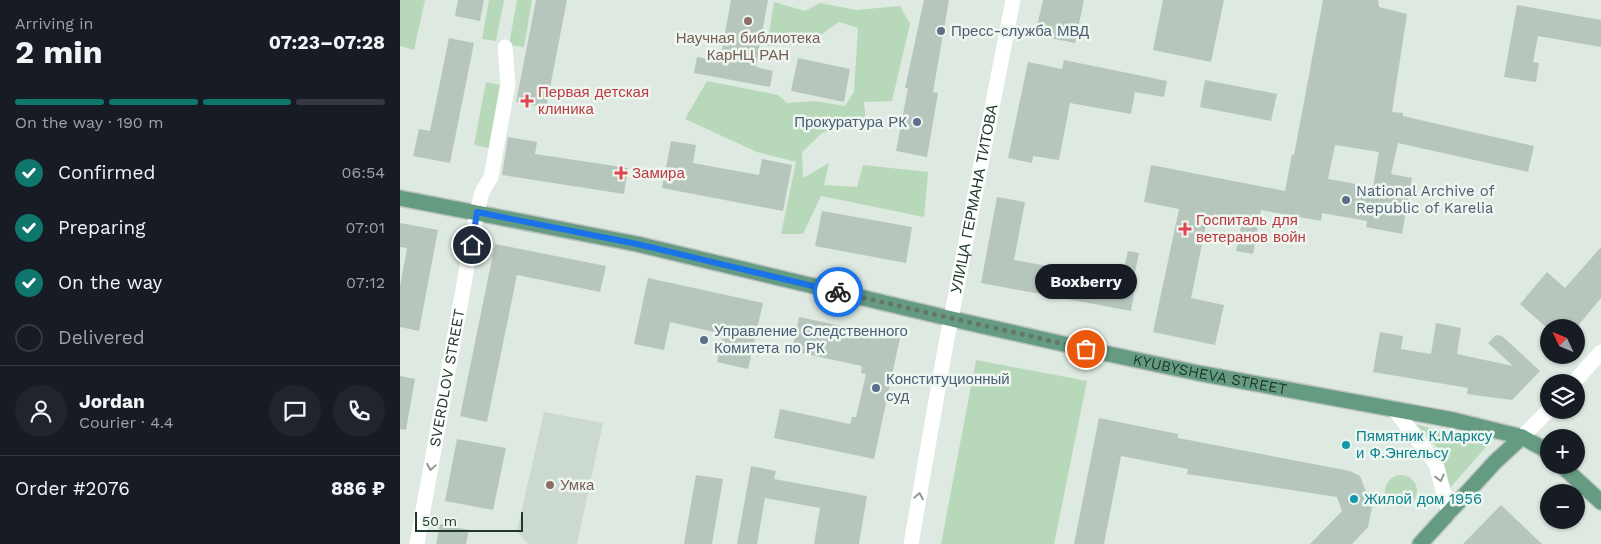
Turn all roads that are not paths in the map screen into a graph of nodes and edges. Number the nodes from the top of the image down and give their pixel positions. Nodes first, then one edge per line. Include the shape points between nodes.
1 (1013, 0) edge
2 (505, 47) dead end
3 (400, 198) edge
4 (477, 212) junction
5 (952, 319) junction
6 (1601, 352) edge
7 (1581, 374) edge
8 (1394, 409) junction
9 (1540, 419) edge
10 (1522, 437) junction
11 (1540, 447) edge
12 (1571, 474) edge
13 (1601, 502) edge
14 (1448, 513) junction
15 (417, 544) edge
16 (911, 544) edge
17 (1420, 544) edge

1 - 5 street, УЛИЦА ГЕРМАНА ТИТОВА
2 - 4 street, SVERDLOV STREET via 508,84 491,177 482,192
3 - 4 main road, KYUBYSHEVA STREET
4 - 5 main road, KYUBYSHEVA STREET via 637,244
4 -> 15 street, SVERDLOV STREET
5 - 8 main road, KYUBYSHEVA STREET via 1198,373
16 -> 5 street, УЛИЦА ГЕРМАНА ТИТОВА
6 - 7 street
8 - 10 main road, KYUBYSHEVA STREET
8 -> 14 street via 1436,464
9 - 10 street
10 - 11 main road, KYUBYSHEVA STREET
10 - 14 main road
12 - 13 main road
14 - 17 main road

